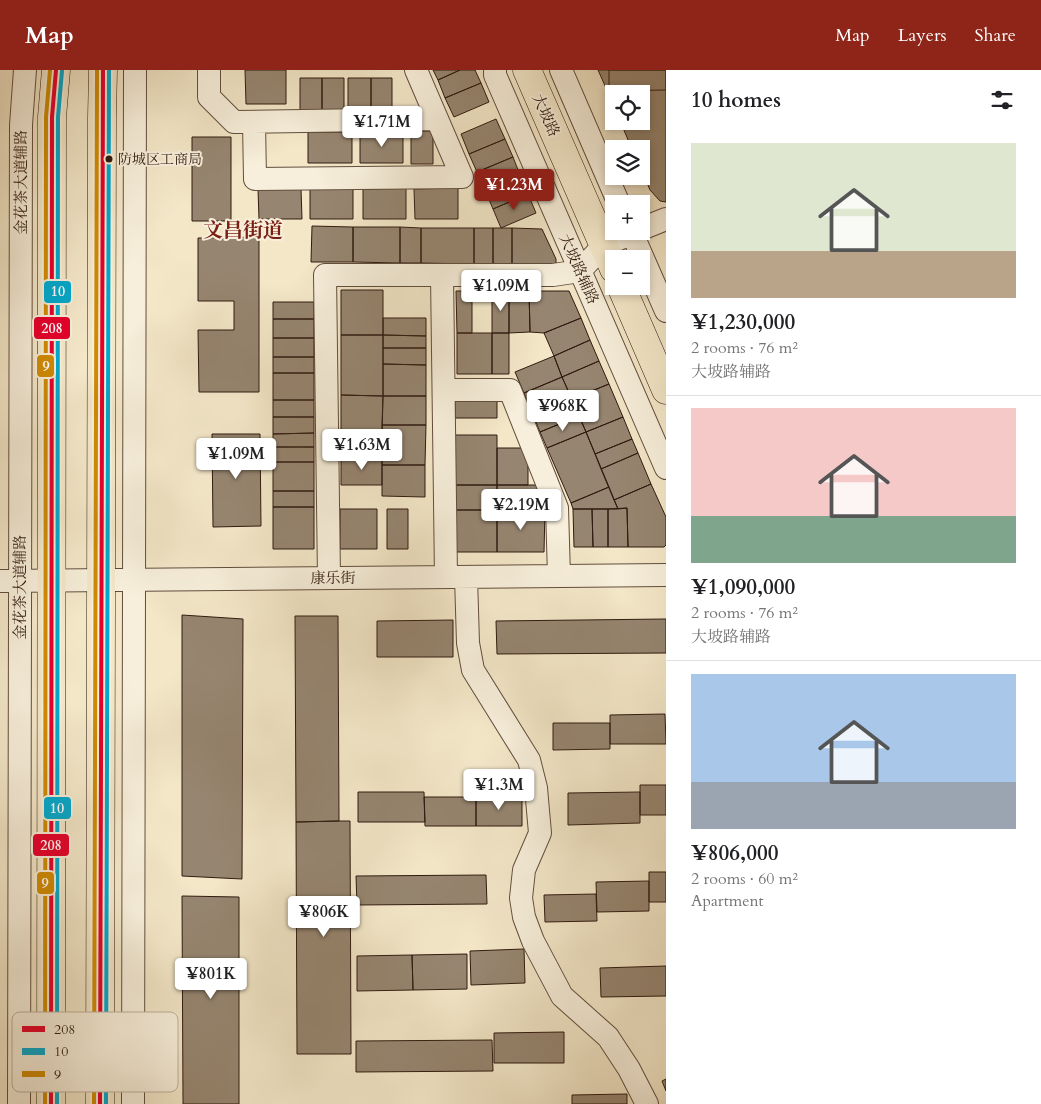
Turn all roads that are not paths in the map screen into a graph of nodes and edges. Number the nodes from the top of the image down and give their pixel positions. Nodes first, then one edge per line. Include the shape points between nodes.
1 (25, 70) edge
2 (56, 70) edge
3 (103, 70) edge
4 (124, 70) edge
5 (135, 70) edge
6 (208, 70) edge
7 (416, 70) edge
8 (495, 70) edge
9 (527, 70) edge
10 (561, 70) edge
11 (102, 118) junction
12 (437, 119) junction
13 (254, 122) junction
14 (615, 195) edge
15 (666, 218) edge
16 (650, 225) edge
17 (626, 240) edge
18 (638, 240) edge
19 (606, 250) edge
20 (617, 250) edge
21 (605, 260) edge
22 (580, 271) junction
23 (442, 275) junction
24 (626, 295) edge
25 (666, 311) edge
26 (660, 362) edge
27 (444, 390) junction
28 (666, 390) edge
29 (666, 468) edge
30 (666, 575) edge
31 (558, 576) junction
32 (456, 577) junction
33 (329, 578) junction
34 (51, 580) junction
35 (101, 580) junction
36 (134, 580) junction
37 (10, 581) edge
38 (17, 1012) edge
39 (51, 1012) edge
40 (100, 1012) edge
41 (133, 1012) edge
42 (646, 1104) edge

1 - 37 street, 金花茶大道辅路
2 - 34 main road via 52,127
3 - 11 main road
4 - 11 main road
5 - 36 street
6 - 13 street via 209,97 234,122
7 - 12 street
8 - 22 street, 大坡路辅路
9 - 19 main road, 大坡路
10 - 14 street
11 - 35 main road
12 - 13 street
12 - 13 street via 462,177 255,179
15 - 16 street
17 - 20 street
18 - 25 street
21 - 22 street
22 - 23 street via 553,275
22 - 29 street, 大坡路辅路
23 - 27 street
23 - 33 street via 325,275
24 - 26 main road
26 - 28 main road
27 - 31 street via 510,390 557,508
27 - 32 street
30 - 31 street, 康乐街
31 - 32 street, 康乐街
32 - 33 street, 康乐街
32 - 42 street via 473,670 529,760 536,788 540,833 524,870 521,898 524,917 562,996 608,1037 630,1068
33 - 36 street, 康乐街
34 - 35 street, 康乐街
34 - 37 street, 康乐街
34 - 39 main road
35 - 36 street, 康乐街
35 - 40 main road
36 - 41 street
37 - 38 street, 金花茶大道辅路

